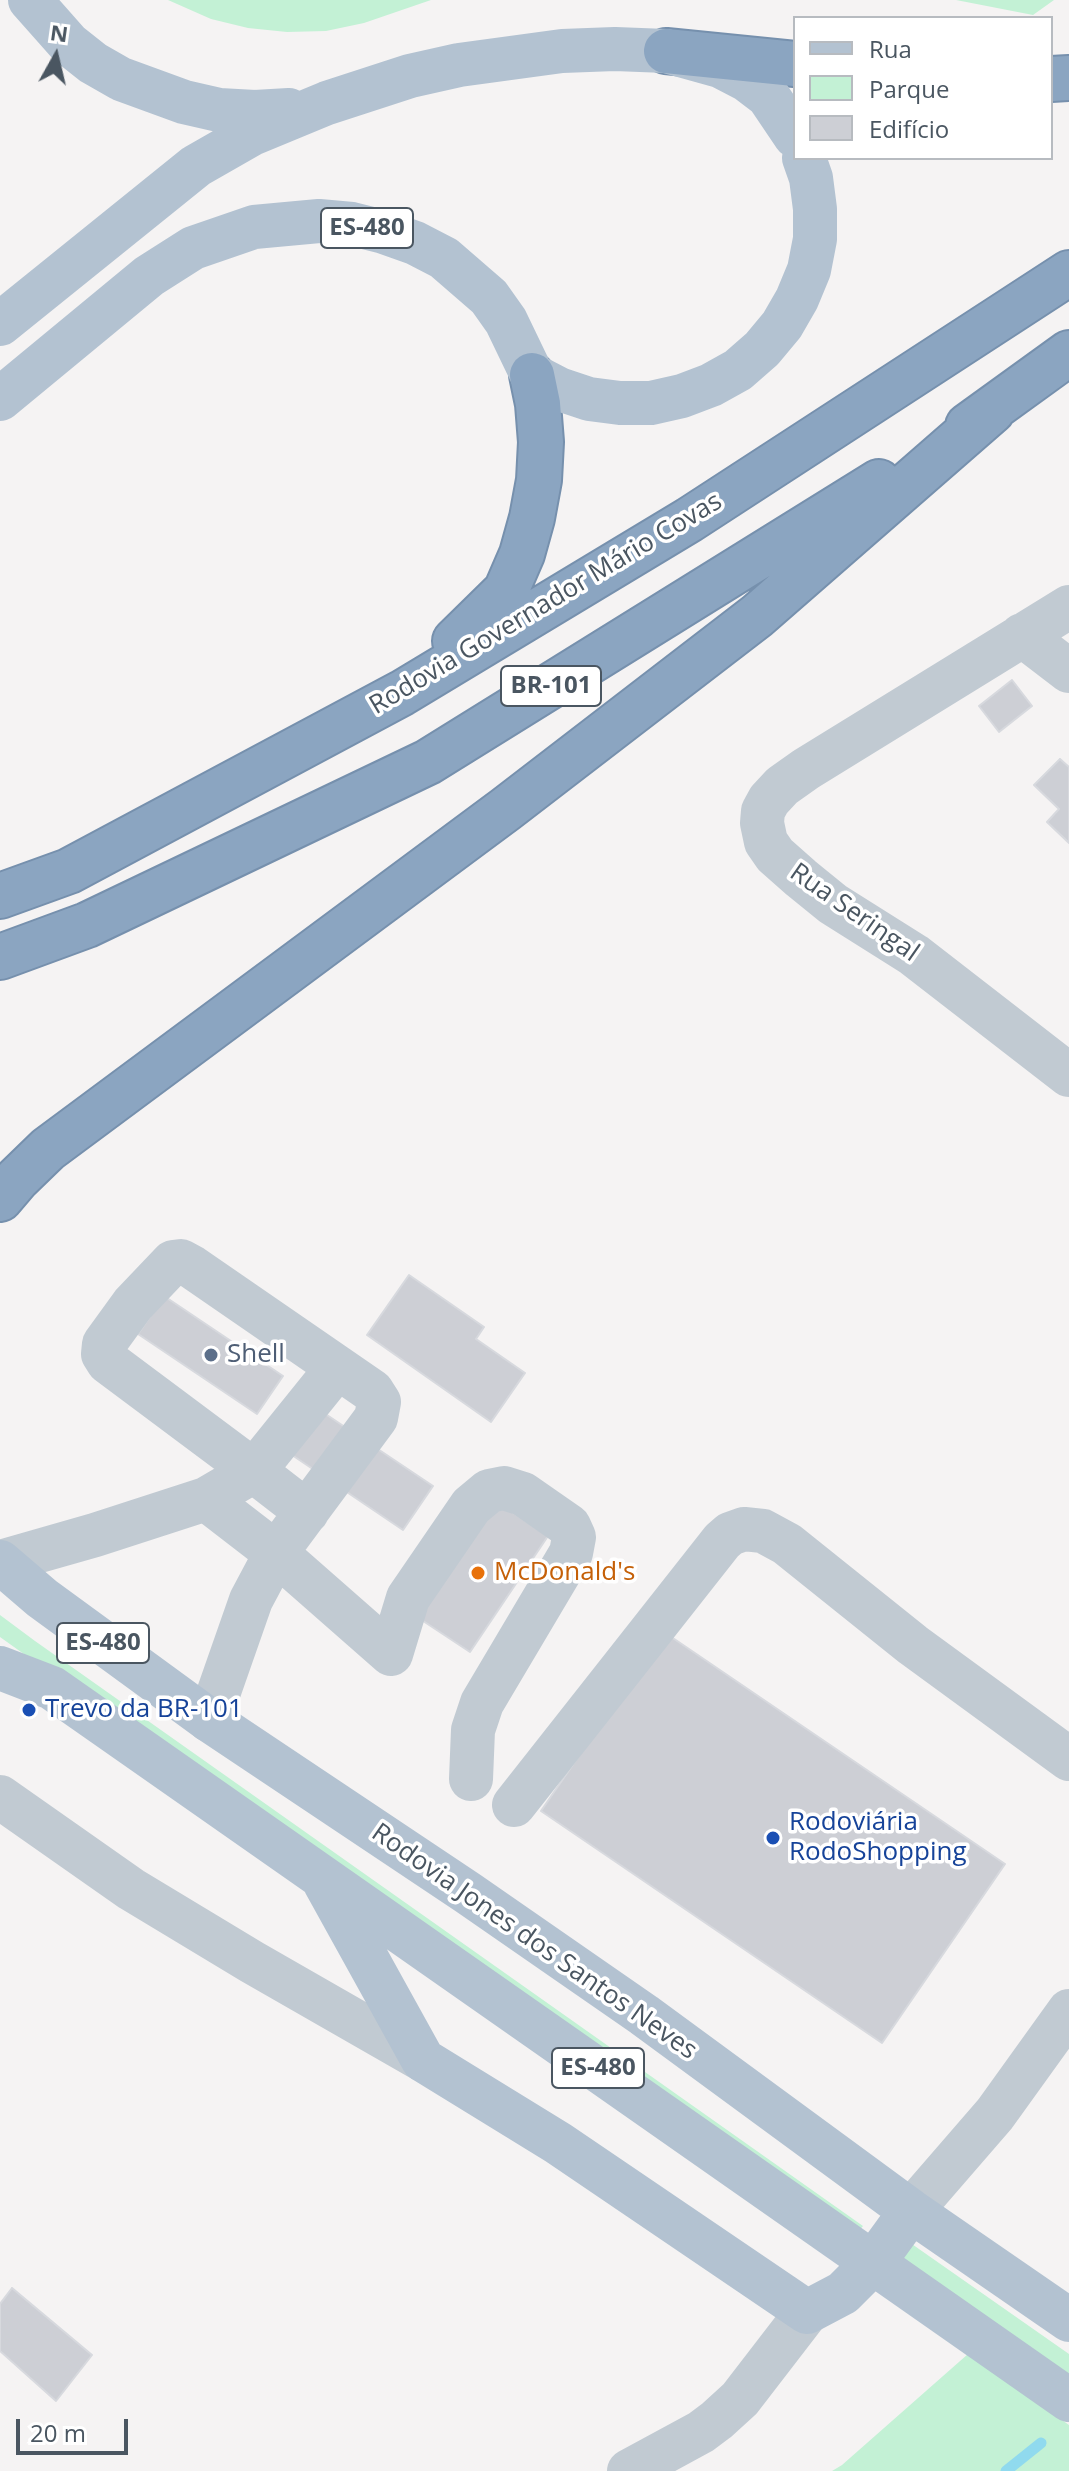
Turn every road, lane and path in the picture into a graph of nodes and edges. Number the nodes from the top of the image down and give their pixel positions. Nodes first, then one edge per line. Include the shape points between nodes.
1 (30, 0) edge
2 (666, 51) junction
3 (793, 64) edge
4 (327, 103) junction
5 (793, 133) edge
6 (805, 160) edge
7 (1069, 273) edge
8 (0, 324) edge
9 (1069, 353) edge
10 (532, 375) junction
11 (0, 399) edge
12 (992, 411) junction
13 (1069, 607) edge
14 (1022, 635) junction
15 (1069, 671) edge
16 (402, 693) junction
17 (0, 896) edge
18 (0, 957) edge
19 (1069, 1075) edge
20 (0, 1199) edge
21 (355, 1379) junction
22 (254, 1471) junction
23 (206, 1499) junction
24 (307, 1512) junction
25 (276, 1553) junction
26 (0, 1562) edge
27 (0, 1668) edge
28 (209, 1720) junction
29 (1069, 1759) edge
30 (471, 1779) dead end
31 (0, 1797) edge
32 (514, 1805) dead end
33 (320, 1874) junction
34 (1069, 2011) edge
35 (423, 2060) junction
36 (911, 2211) junction
37 (874, 2262) junction
38 (807, 2312) junction
39 (1069, 2320) edge
40 (1069, 2400) edge
41 (629, 2471) edge

1 - 4 main road via 93,63 184,102 255,112
2 - 3 highway
2 - 4 main road via 602,49 510,56 410,76
2 - 5 main road via 720,66 747,80 768,96
4 - 8 main road via 252,134 196,166
6 - 10 main road via 815,209 809,270 782,325 738,370 682,396 635,403 589,399
7 - 16 highway, Rodovia Governador Mário Covas / BR-101 via 689,520
9 - 12 highway, BR-101
10 - 11 main road, ES-480 via 498,309 444,258 415,243 352,224 286,222 223,236 165,264
10 - 16 highway via 540,422 539,480 522,554 506,591
12 - 18 highway, BR-101 via 428,762 87,925
12 - 20 highway via 757,616 48,1149
13 - 14 street, Rua Seringal
14 - 15 street
14 - 19 street, Rua Seringal via 782,786 763,811 763,832 775,855 833,904 914,955
16 - 17 highway, Rodovia Governador Mário Covas / BR-101 via 69,871
21 - 22 street
21 - 22 street via 192,1267 181,1261 167,1267 133,1304 104,1344 103,1354
21 - 24 street via 379,1402 376,1418
22 - 23 street
22 - 24 street
23 - 25 street
23 - 26 street
24 - 25 street
25 - 28 street via 251,1600
25 - 30 street via 391,1654 408,1598 471,1506 489,1491 504,1488 523,1494 569,1526 574,1537 571,1553 482,1703 473,1730
26 - 28 main road, Rodovia Jones dos Santos Neves / ES-480
27 - 33 main road, ES-480 via 52,1688
28 - 36 main road, Rodovia Jones dos Santos Neves / ES-480 via 644,2015
29 - 32 street via 787,1544 763,1531 744,1529 722,1541
31 - 35 street via 131,1889
33 - 35 main road
33 - 37 main road, ES-480
34 - 36 street via 995,2114
35 - 38 main road via 558,2143
36 - 37 main road
36 - 39 main road, Rodovia Jones dos Santos Neves / ES-480
37 - 38 main road via 843,2293
37 - 40 main road, ES-480
38 - 41 street via 740,2399 717,2420

